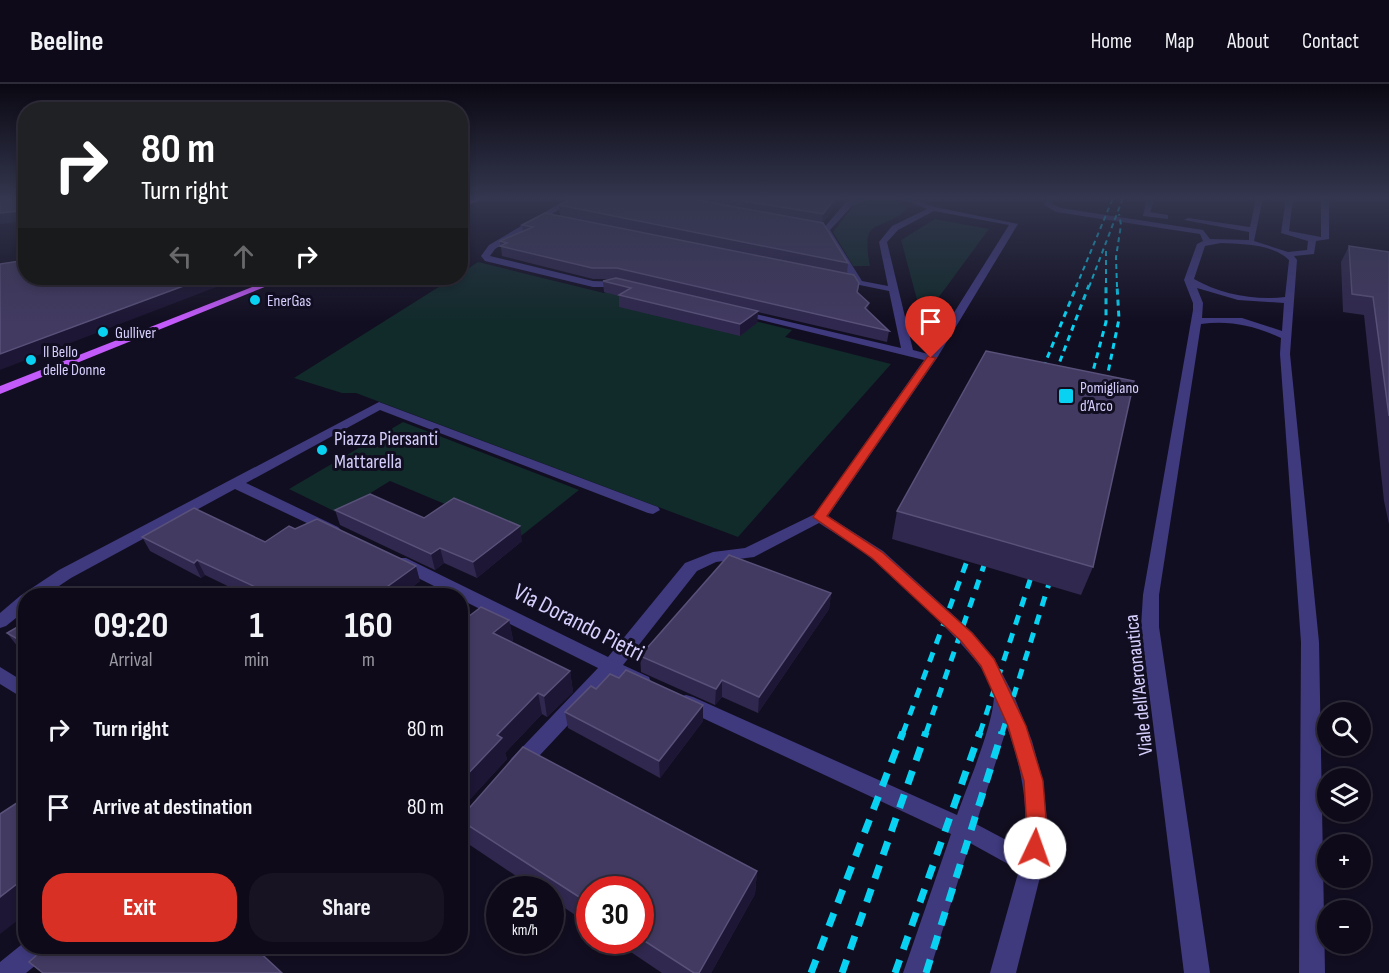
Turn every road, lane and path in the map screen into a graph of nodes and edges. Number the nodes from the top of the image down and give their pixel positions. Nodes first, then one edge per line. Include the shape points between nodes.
1 (504, 239) edge
2 (832, 239) edge
3 (885, 239) edge
4 (1004, 239) edge
5 (1204, 239) edge
6 (1257, 239) edge
7 (1301, 239) edge
8 (1312, 239) edge
9 (1286, 253) junction
10 (825, 276) edge
11 (1189, 280) junction
12 (859, 284) junction
13 (264, 285) edge
14 (628, 287) edge
15 (892, 289) junction
16 (1291, 299) junction
17 (722, 309) edge
18 (1196, 322) junction
19 (1287, 337) junction
20 (908, 353) junction
21 (931, 358) junction
22 (2, 388) edge
23 (235, 483) junction
24 (653, 510) dead end
25 (820, 517) junction
26 (349, 538) edge
27 (382, 553) edge
28 (44, 588) edge
29 (447, 588) edge
30 (468, 599) edge
31 (18, 607) edge
32 (0, 622) edge
33 (610, 668) junction
34 (0, 674) edge
35 (1000, 685) junction
36 (18, 687) edge
37 (507, 778) edge
38 (964, 829) junction
39 (1032, 865) junction
40 (29, 954) edge
41 (6, 973) edge
42 (916, 973) edge
43 (1003, 973) edge
44 (1197, 973) edge
45 (1312, 973) edge

1 - 14 street via 485,256 593,284
2 - 12 street
3 - 15 street
4 - 21 street
5 - 11 street
6 - 9 street
7 - 9 street via 1299,249
8 - 9 street via 1311,252
9 - 16 street via 1293,260
10 - 12 street
11 - 16 street via 1227,294 1277,302
11 - 18 street, Viale dell’Aeronautica via 1198,303
12 - 15 street
13 - 22 main road
15 - 20 street
16 - 19 street
17 - 20 street
18 - 19 street via 1242,320
18 - 44 street, Viale dell’Aeronautica via 1151,595 1150,627
19 - 45 street via 1286,382 1310,642
20 - 21 street
21 - 25 street
23 - 24 street via 379,406
23 - 26 street
23 - 28 street
25 - 33 street via 748,553 713,556 691,567
25 - 35 street via 877,555 967,637
27 - 29 street, Via Dorando Pietri
30 - 33 street, Via Dorando Pietri
31 - 32 street
33 - 37 street
33 - 38 street, Via Dorando Pietri
34 - 36 street
35 - 38 street via 1003,706
35 - 39 street via 1033,781 1037,831
38 - 39 street, Via Dorando Pietri
38 - 42 street
39 - 43 street
40 - 41 street

